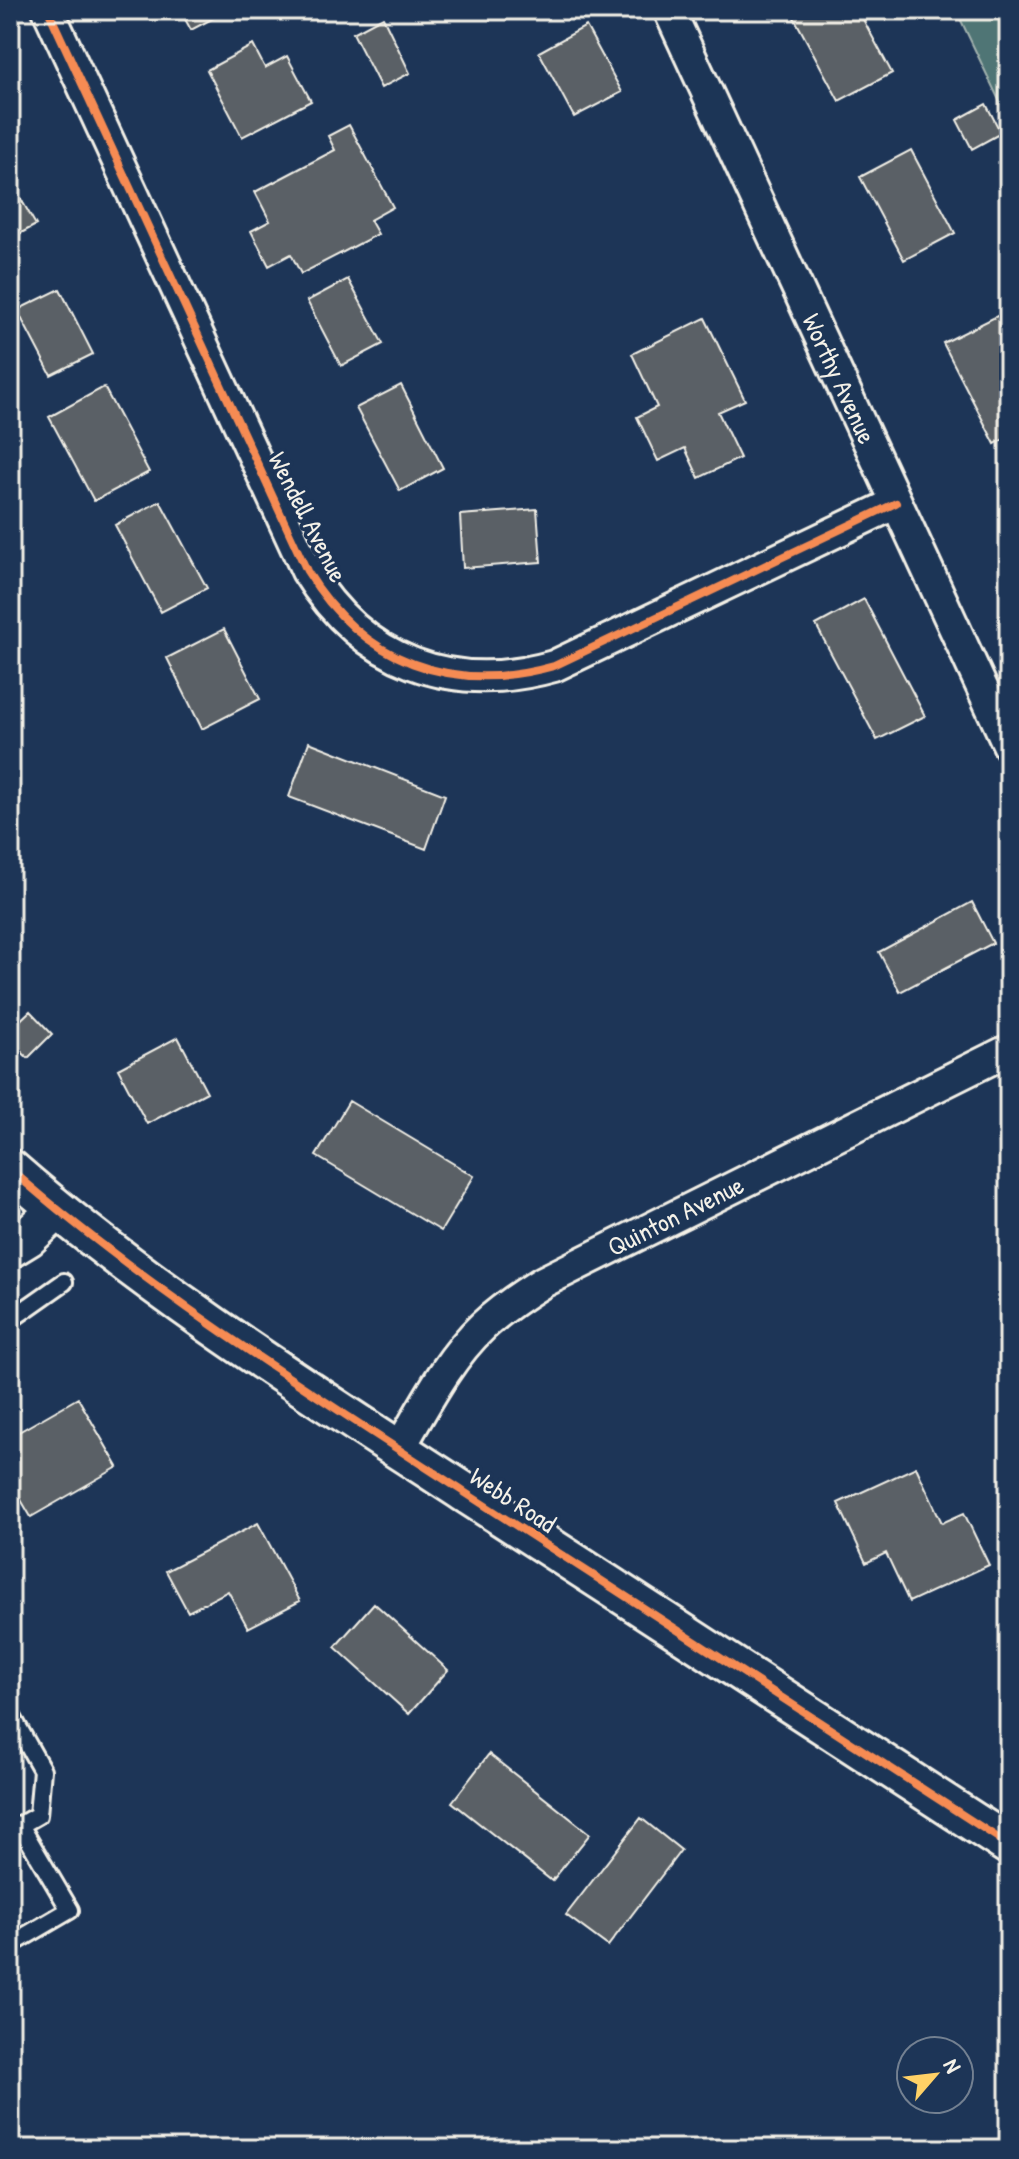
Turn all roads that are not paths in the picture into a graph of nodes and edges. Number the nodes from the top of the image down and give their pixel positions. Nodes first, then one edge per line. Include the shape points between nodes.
1 (48, 10) edge
2 (669, 10) edge
3 (896, 503) junction
4 (1009, 746) edge
5 (1009, 1050) edge
6 (10, 1169) edge
7 (57, 1210) junction
8 (10, 1248) edge
9 (64, 1282) dead end
10 (10, 1320) edge
11 (399, 1449) junction
12 (10, 1713) edge
13 (15, 1828) edge
14 (1009, 1845) edge
15 (10, 1945) edge

1 - 3 street, Wendell Avenue via 307,571 341,617 387,652 441,673 470,677 554,666
2 - 3 street, Worthy Avenue
3 - 4 street, Worthy Avenue
5 - 11 street, Quinton Avenue via 533,1288 482,1327 458,1354
6 - 7 street, Webb Road
7 - 8 street
7 - 11 street, Webb Road
9 - 10 lane
11 - 14 street, Webb Road
12 - 13 lane via 42,1770 38,1815
13 - 15 lane via 70,1910

